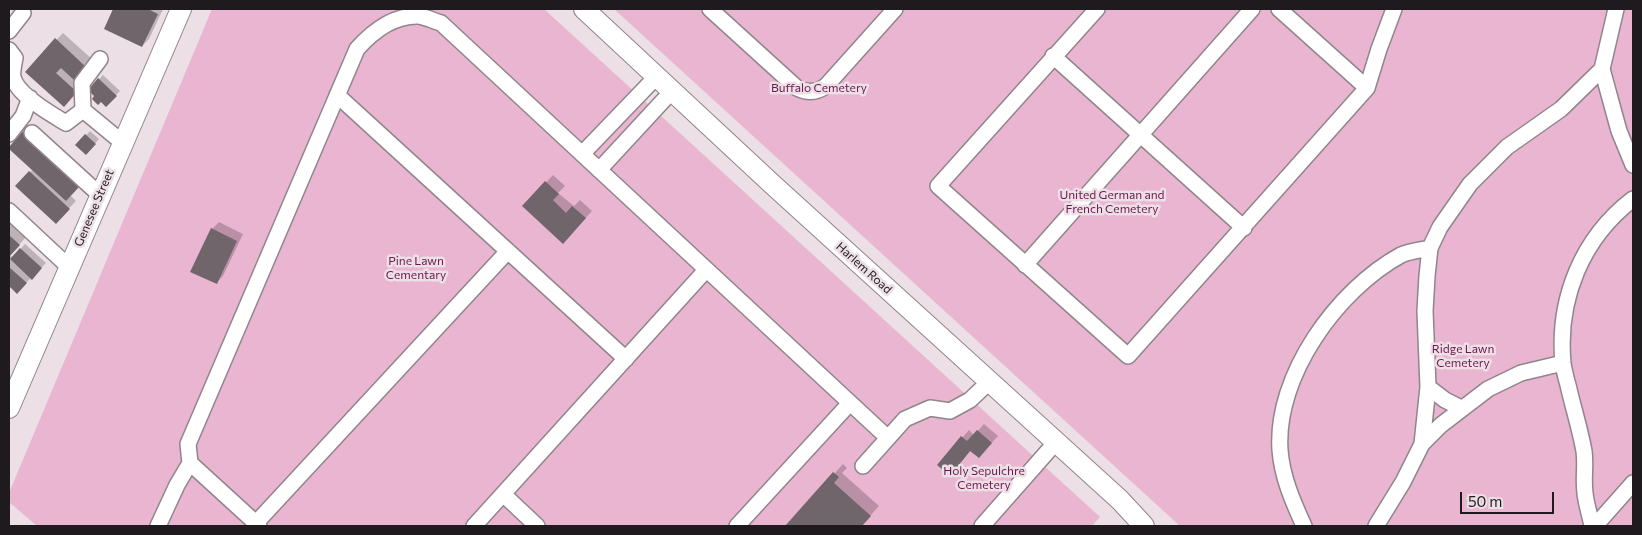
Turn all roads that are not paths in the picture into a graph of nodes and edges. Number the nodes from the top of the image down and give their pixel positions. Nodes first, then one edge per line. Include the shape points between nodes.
1 (181, 9) edge
2 (584, 9) edge
3 (710, 9) edge
4 (894, 9) edge
5 (1096, 9) edge
6 (1252, 9) edge
7 (1279, 9) edge
8 (1394, 9) edge
9 (1616, 9) edge
10 (24, 13) dead end
11 (9, 31) edge
12 (9, 50) edge
13 (1053, 56) junction
14 (100, 59) dead end
15 (1602, 69) junction
16 (657, 76) junction
17 (1368, 88) junction
18 (673, 90) junction
19 (337, 95) junction
20 (30, 98) junction
21 (83, 110) junction
22 (32, 132) dead end
23 (9, 134) edge
24 (1140, 135) junction
25 (123, 143) junction
26 (582, 154) junction
27 (1633, 165) edge
28 (599, 170) junction
29 (100, 195) junction
30 (1633, 200) edge
31 (9, 211) edge
32 (1244, 228) junction
33 (1430, 248) junction
34 (508, 251) junction
35 (1025, 264) junction
36 (69, 267) junction
37 (706, 270) junction
38 (626, 359) junction
39 (1563, 364) junction
40 (990, 382) junction
41 (1428, 387) junction
42 (850, 403) junction
43 (9, 408) edge
44 (1461, 408) junction
45 (888, 438) junction
46 (1056, 442) junction
47 (1422, 444) junction
48 (190, 464) junction
49 (863, 466) dead end
50 (1633, 483) edge
51 (503, 494) junction
52 (258, 525) edge
53 (158, 526) edge
54 (474, 526) edge
55 (538, 526) edge
56 (737, 526) edge
57 (982, 526) edge
58 (1144, 526) edge
59 (1304, 526) edge
60 (1376, 526) edge
61 (1594, 526) edge

1 - 25 main road, Genesee Street
2 - 16 main road, Harlem Road
3 - 4 street via 797,88 810,92 826,86
5 - 13 street
6 - 24 street
7 - 17 street
8 - 17 street
9 - 15 street
10 - 11 street
12 - 20 street via 15,58 13,77 20,90
13 - 24 street
13 - 35 street via 938,186
14 - 21 street via 82,83
15 - 27 street via 1619,132
15 - 33 street via 1561,109 1507,146 1470,184 1440,227
16 - 18 main road, Harlem Road
16 - 26 street
17 - 32 street
18 - 28 street
18 - 40 main road, Harlem Road
19 - 26 street via 357,49 368,36 397,19 419,16 442,23
19 - 34 street
19 - 48 street via 188,444
20 - 21 street via 66,124
20 - 23 street via 23,116
21 - 25 street
22 - 29 street
24 - 32 street
24 - 35 street
25 - 29 main road, Genesee Street
26 - 28 street
28 - 37 street
29 - 36 main road, Genesee Street
30 - 39 street via 1600,232 1572,283 1565,312
31 - 36 street
32 - 35 street via 1128,356
33 - 41 street via 1425,311
33 - 59 street via 1402,254 1347,297 1328,319 1294,377 1282,415 1280,451 1286,485
34 - 38 street
34 - 52 street
36 - 43 main road, Genesee Street
37 - 38 street
37 - 42 street
38 - 51 street
39 - 44 street via 1520,373
39 - 61 street via 1584,453 1584,492
40 - 45 street via 970,400 950,411 930,408 905,419
40 - 46 main road, Harlem Road
41 - 44 street
41 - 47 street
42 - 45 street
42 - 56 street
44 - 47 street
45 - 49 street
46 - 57 street
46 - 58 main road, Harlem Road
47 - 60 street
48 - 52 street
48 - 53 street
50 - 61 street
51 - 54 street
51 - 55 street

